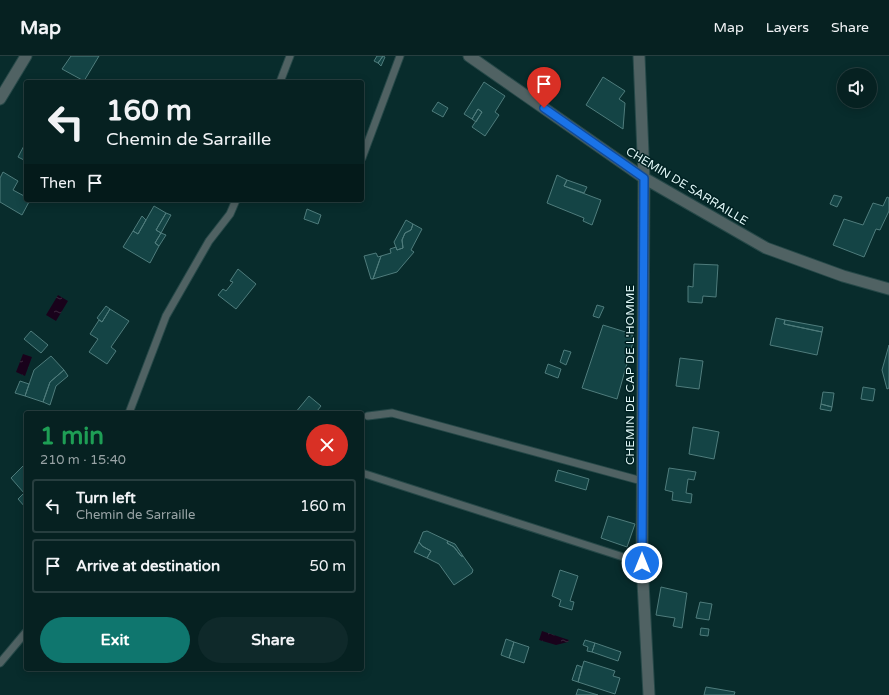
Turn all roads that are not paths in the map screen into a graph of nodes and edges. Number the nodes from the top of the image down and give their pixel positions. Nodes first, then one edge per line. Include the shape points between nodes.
1 (26, 56) edge
2 (290, 56) edge
3 (400, 56) edge
4 (469, 56) edge
5 (639, 56) edge
6 (281, 80) edge
7 (0, 99) edge
8 (364, 153) edge
9 (644, 178) junction
10 (235, 202) edge
11 (889, 289) edge
12 (130, 411) edge
13 (368, 416) dead end
14 (364, 474) edge
15 (642, 481) junction
16 (642, 563) junction
17 (24, 634) edge
18 (0, 663) edge
19 (649, 695) edge

1 - 7 street
2 - 6 lane
3 - 8 lane
4 - 9 street, CHEMIN DE SARRAILLE
5 - 9 street, CHEMIN DE CAP DE L'HOMME
9 - 11 street, CHEMIN DE SARRAILLE via 766,248 843,276
9 - 15 street, CHEMIN DE CAP DE L'HOMME
10 - 12 lane via 230,214 209,240 166,316
13 - 15 lane via 392,413
14 - 16 lane
15 - 16 street, CHEMIN DE CAP DE L'HOMME
16 - 19 street, CHEMIN DE CAP DE L'HOMME
17 - 18 lane

